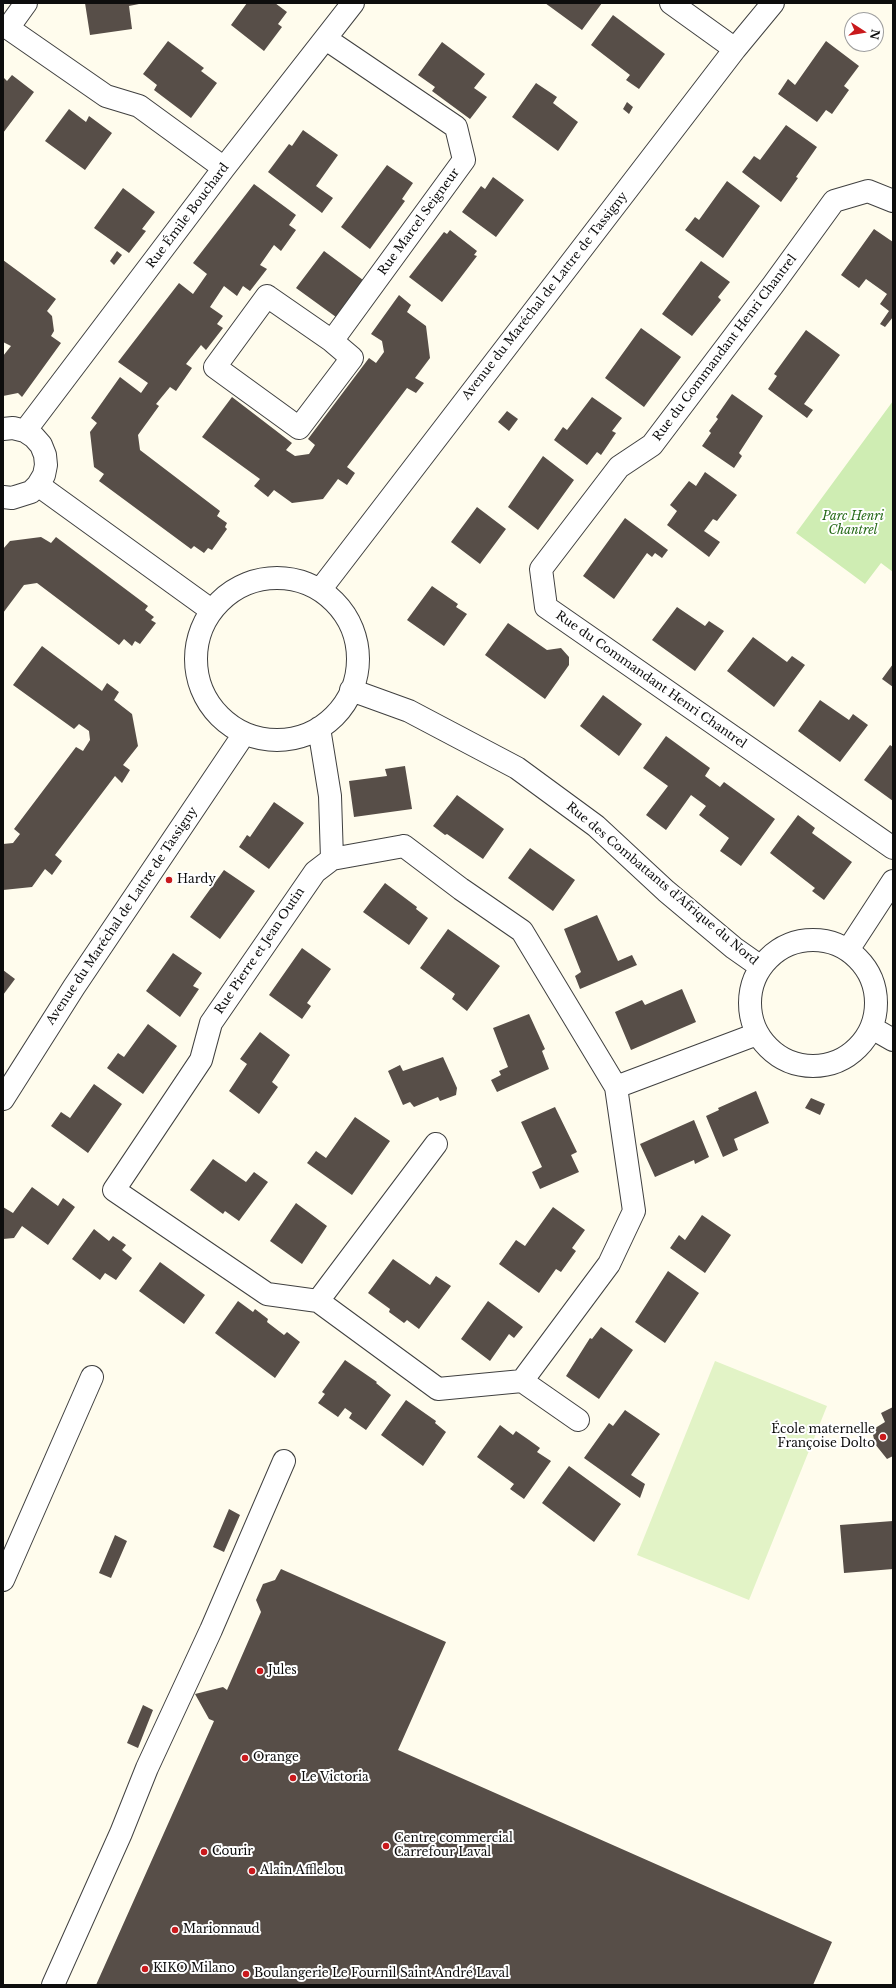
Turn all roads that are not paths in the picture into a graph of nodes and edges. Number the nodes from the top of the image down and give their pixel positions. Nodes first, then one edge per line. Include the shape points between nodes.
1 (26, 3) edge
2 (352, 3) edge
3 (671, 3) edge
4 (773, 3) edge
5 (326, 39) junction
6 (735, 49) junction
7 (224, 168) junction
8 (893, 201) edge
9 (332, 341) junction
10 (3, 429) edge
11 (25, 431) junction
12 (38, 485) junction
13 (3, 497) edge
14 (320, 590) junction
15 (211, 610) junction
16 (351, 690) junction
17 (319, 728) junction
18 (244, 734) junction
19 (893, 848) edge
20 (332, 860) junction
21 (893, 881) edge
22 (848, 950) junction
23 (761, 967) junction
24 (872, 1028) junction
25 (757, 1034) junction
26 (893, 1040) edge
27 (616, 1087) junction
28 (3, 1099) edge
29 (436, 1144) dead end
30 (318, 1301) junction
31 (92, 1376) dead end
32 (522, 1381) junction
33 (578, 1420) dead end
34 (284, 1461) dead end
35 (3, 1580) edge
36 (53, 1985) edge

1 - 7 street via 8,28 106,96 139,106
2 - 5 street, Rue Émile Bouchard
3 - 6 street
4 - 6 street, Avenue du Maréchal de Lattre de Tassigny
5 - 7 street, Rue Émile Bouchard
5 - 9 street, Rue Marcel Seigneur via 456,127 464,160
6 - 14 street, Avenue du Maréchal de Lattre de Tassigny
7 - 11 street, Rue Émile Bouchard
8 - 19 street, Rue du Commandant Henri Chantrel via 868,191 834,201 652,445 619,467 541,569 546,607
9 - 9 street via 352,358 299,428 216,367 267,296
10 - 11 street
11 - 12 street via 41,445 45,455 44,475
12 - 13 street via 22,496
12 - 15 street
14 - 15 street via 298,580 274,577 250,582 228,593
14 - 16 street via 338,605 355,638 358,668
15 - 18 street via 199,635 195,663 201,690 216,713
16 - 17 street via 338,712
16 - 23 street, Rue des Combattants d'Afrique du Nord via 409,711 517,768 596,826 666,890 734,948
17 - 18 street via 300,737 279,740
17 - 20 street via 330,796
18 - 28 street, Avenue du Maréchal de Lattre de Tassigny via 74,987
20 - 27 street, Rue Pierre et Jean Outin via 404,846 522,932
20 - 30 street, Rue Pierre et Jean Outin via 315,872 211,1023 201,1060 114,1190 267,1294
21 - 22 street
22 - 23 street via 830,942 798,942 774,953
22 - 24 street via 864,965 874,984 877,1006
23 - 25 street via 753,983 750,1000 751,1017
24 - 25 street via 861,1045 846,1058 826,1066 806,1067 786,1062 770,1050
24 - 26 street
25 - 27 street
27 - 32 street, Rue Pierre et Jean Outin via 634,1211 609,1264
29 - 30 street
30 - 32 street, Rue Pierre et Jean Outin via 438,1389
31 - 35 street
32 - 33 street
34 - 36 street

